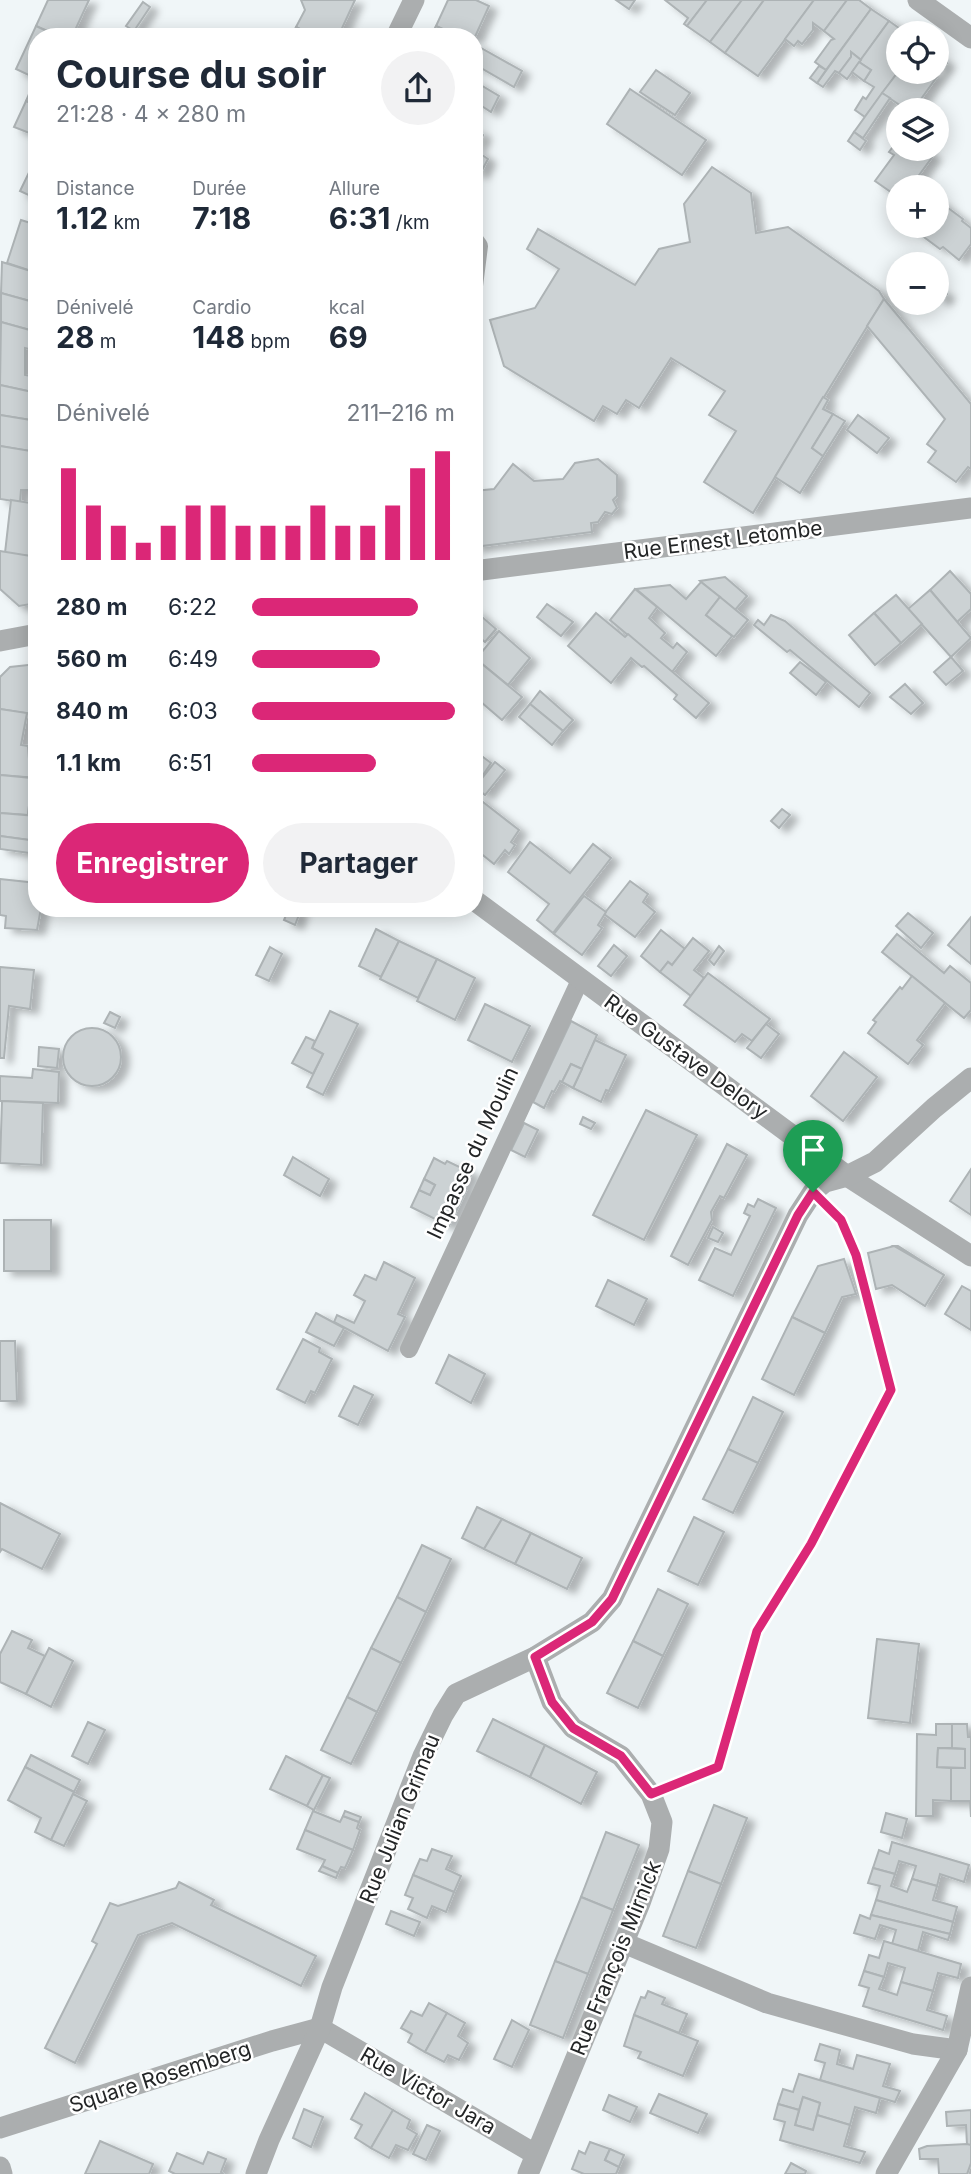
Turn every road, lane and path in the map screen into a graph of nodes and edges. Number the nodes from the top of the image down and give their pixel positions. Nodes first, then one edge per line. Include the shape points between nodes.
1 (414, 0) edge
2 (918, 0) edge
3 (400, 28) edge
4 (971, 38) edge
5 (971, 508) edge
6 (483, 570) edge
7 (28, 636) edge
8 (0, 641) edge
9 (483, 907) edge
10 (581, 978) junction
11 (971, 1078) edge
12 (847, 1176) junction
13 (813, 1192) junction
14 (971, 1256) edge
15 (409, 1349) dead end
16 (535, 1657) junction
17 (651, 1794) junction
18 (624, 1943) junction
19 (971, 1987) edge
20 (320, 2028) junction
21 (964, 2052) edge
22 (0, 2128) edge
23 (532, 2164) edge
24 (0, 2167) edge
25 (2, 2174) edge
26 (256, 2174) edge
27 (886, 2174) edge

1 - 3 street
2 - 4 street
5 - 6 street, Rue Ernest Letombe
7 - 8 street
9 - 10 street, Rue Gustave Delory
10 - 12 street, Rue Gustave Delory
10 - 15 lane, Impasse du Moulin
11 - 12 street via 875,1161
12 - 13 street via 825,1182
12 - 14 street, Rue Gustave Delory
13 - 16 street, Rue Julian Grimau via 612,1599 592,1622
13 - 17 path via 841,1220 856,1255 891,1390 811,1544 757,1631 718,1767
16 - 17 street, Rue François Mirnick via 552,1702 573,1728 621,1756
16 - 20 street, Rue Julian Grimau via 456,1694 443,1715 332,1987
17 - 18 street, Rue François Mirnick via 662,1822 659,1849
18 - 21 street via 767,2003 913,2044
18 - 23 street, Rue François Mirnick
19 - 21 street
20 - 22 street, Square Rosemberg
20 - 23 street, Rue Victor Jara
20 - 26 street, Rue Julian Grimau
21 - 27 street
24 - 25 street

